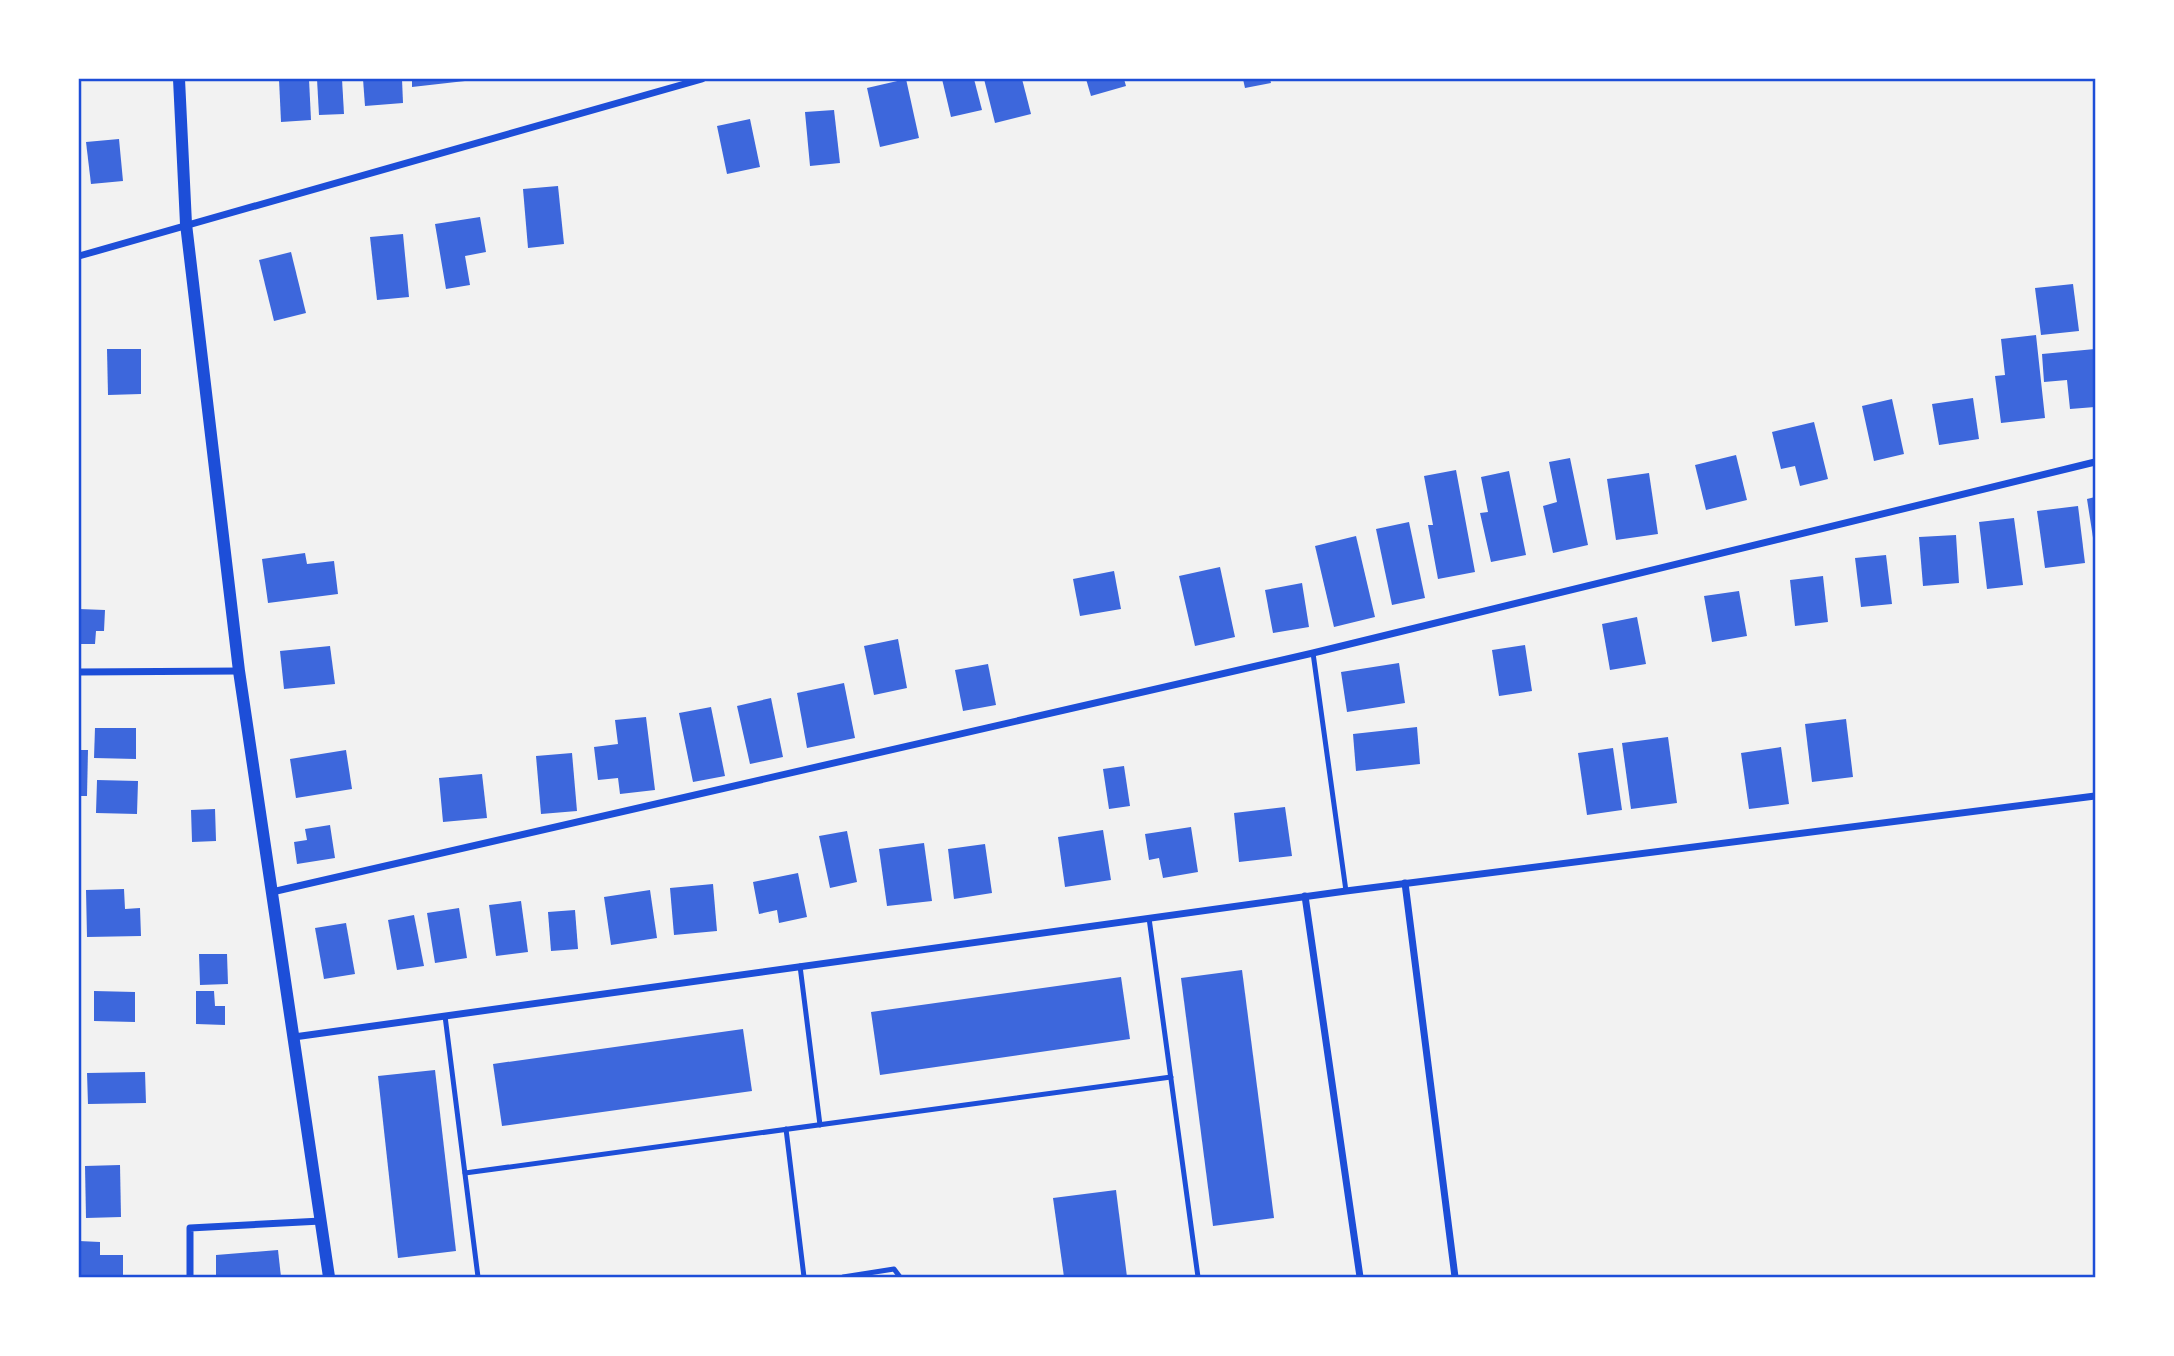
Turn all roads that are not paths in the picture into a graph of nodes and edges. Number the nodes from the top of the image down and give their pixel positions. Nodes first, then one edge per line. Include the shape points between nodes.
1 (179, 79) edge
2 (702, 79) edge
3 (186, 224) junction
4 (79, 256) edge
5 (2095, 462) edge
6 (1313, 653) junction
7 (239, 671) junction
8 (79, 672) edge
9 (2095, 796) edge
10 (1405, 883) junction
11 (1346, 891) junction
12 (272, 892) junction
13 (1305, 896) junction
14 (1149, 918) junction
15 (800, 966) junction
16 (445, 1016) junction
17 (294, 1037) junction
18 (1171, 1077) junction
19 (820, 1125) junction
20 (786, 1129) junction
21 (465, 1173) junction
22 (321, 1221) junction
23 (190, 1277) edge
24 (329, 1277) edge
25 (478, 1277) edge
26 (804, 1277) edge
27 (843, 1277) edge
28 (900, 1277) edge
29 (1198, 1277) edge
30 (1360, 1277) edge
31 (1455, 1277) edge

1 - 3 street
2 - 3 street
3 - 4 street
3 - 7 street
5 - 6 street
6 - 11 lane
6 - 12 street
7 - 8 street
7 - 12 street
9 - 10 street
10 - 11 street
10 - 31 street
11 - 13 street
12 - 17 street
13 - 14 street
13 - 30 street
14 - 15 street
14 - 18 lane
15 - 16 street
15 - 19 lane
16 - 17 street
16 - 21 lane
17 - 22 street
18 - 19 lane
18 - 29 lane
19 - 20 lane
20 - 21 lane
20 - 26 lane
21 - 25 lane
22 - 23 street via 190,1228
22 - 24 street
27 - 28 lane via 894,1269

